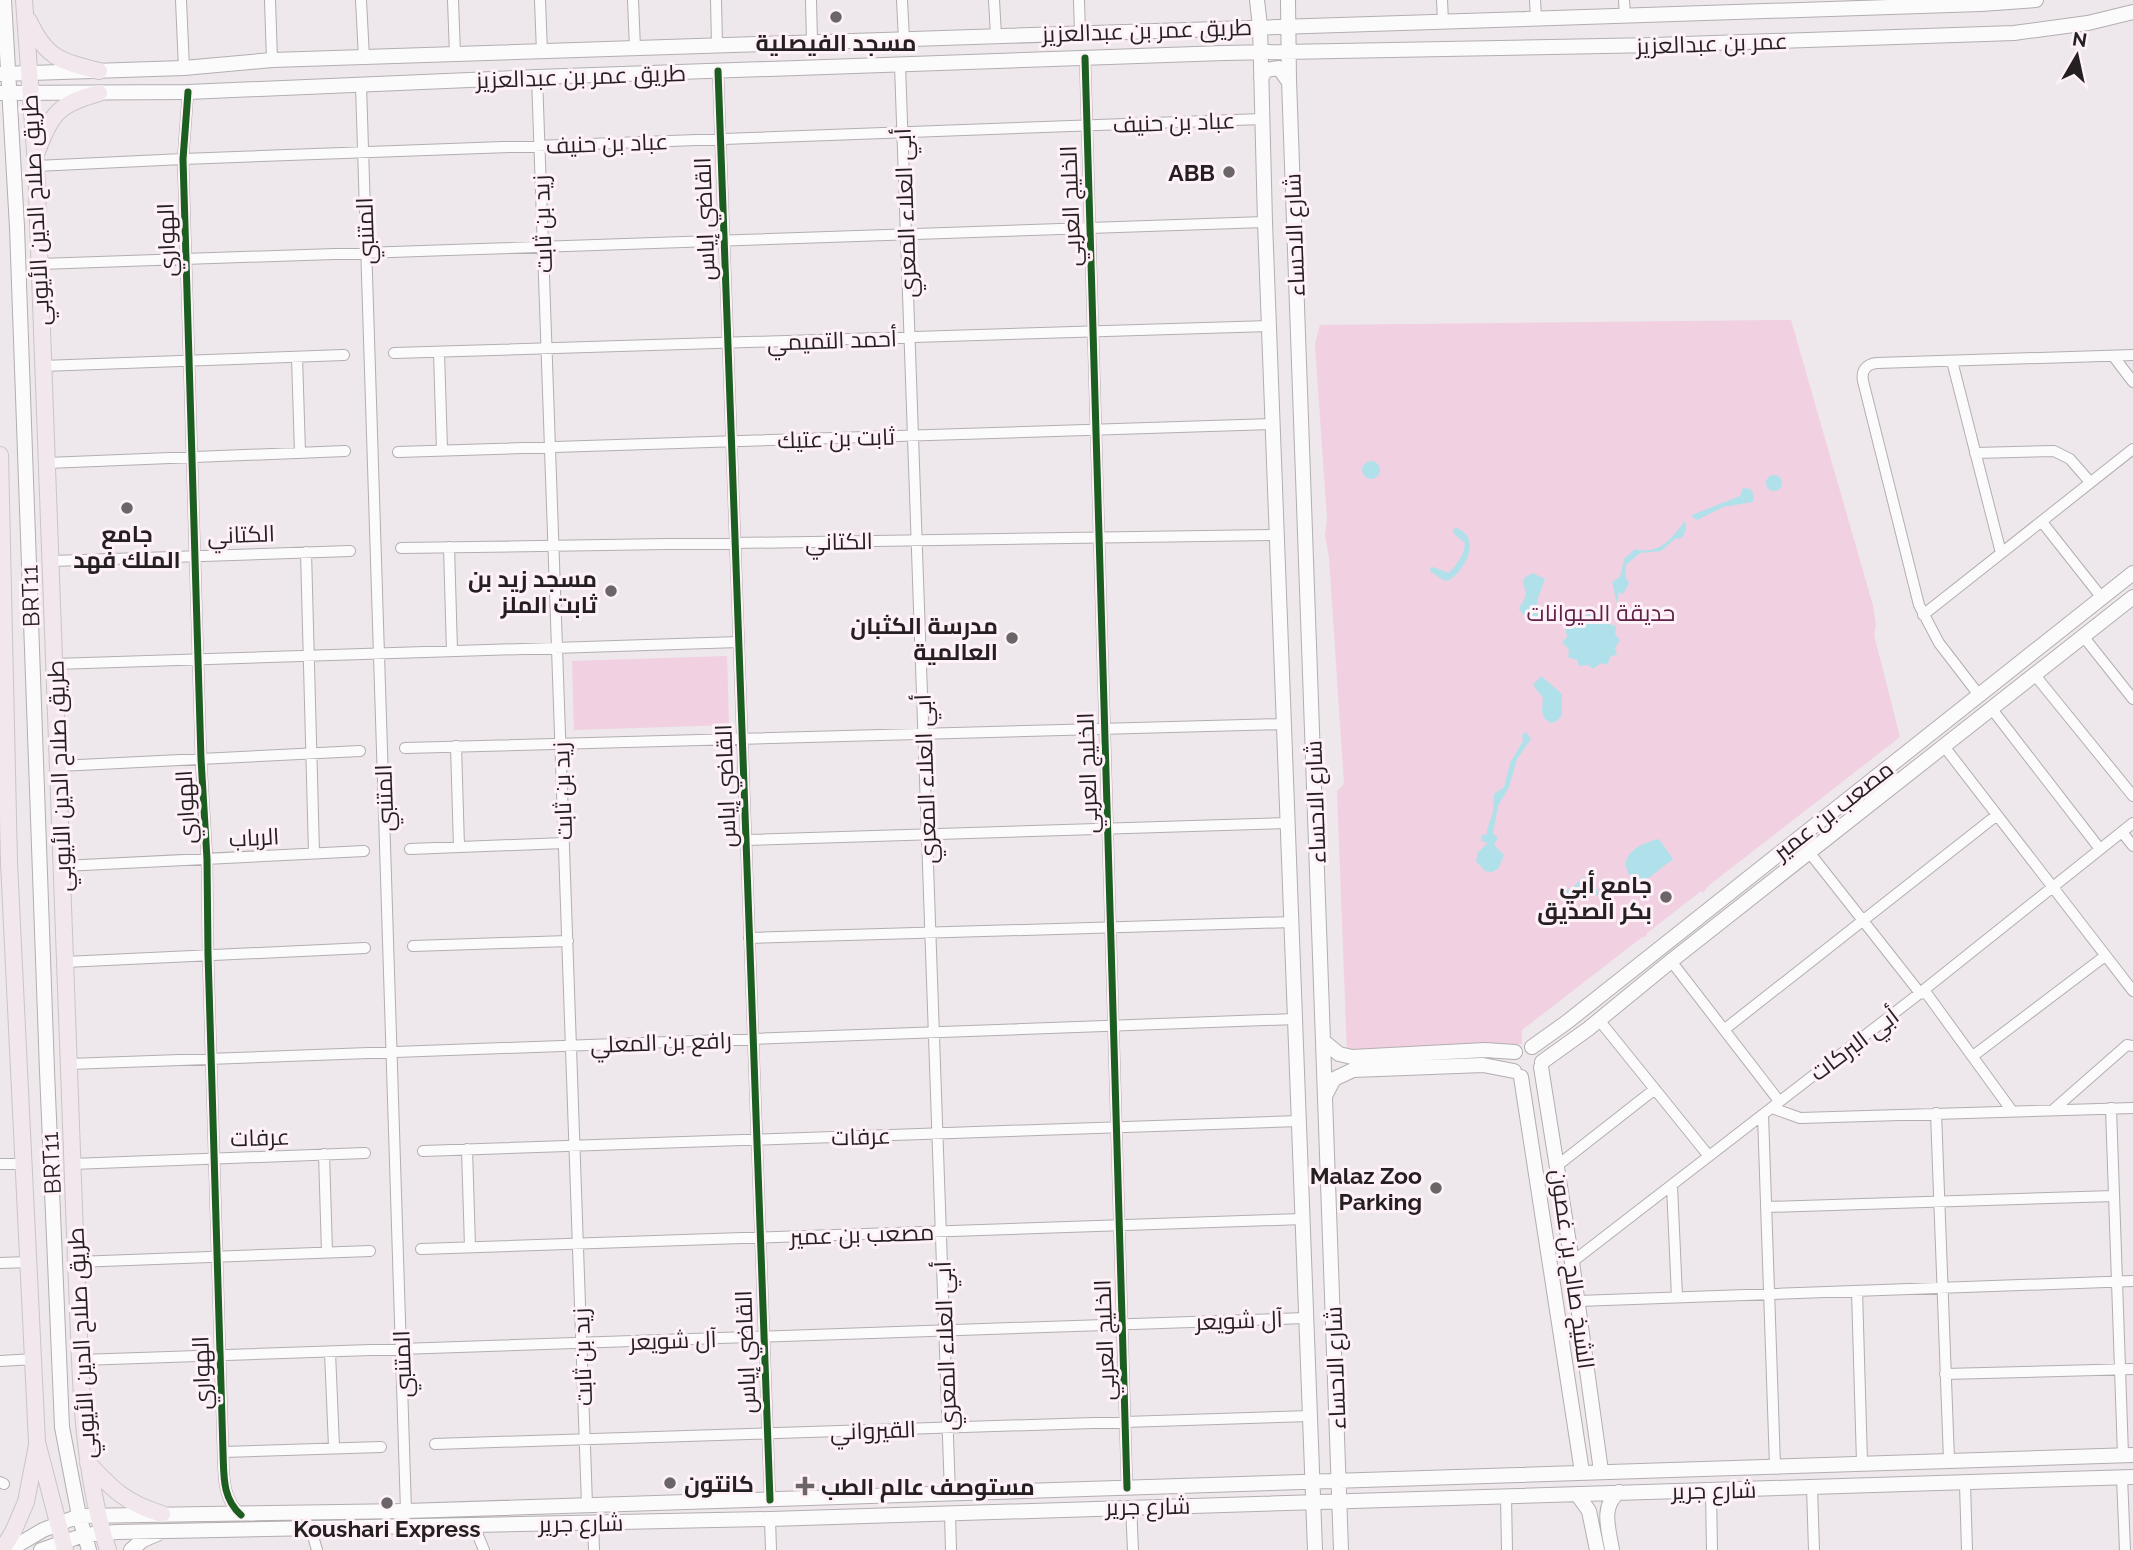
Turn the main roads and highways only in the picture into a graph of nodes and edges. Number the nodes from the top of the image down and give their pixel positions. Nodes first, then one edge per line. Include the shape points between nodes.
1 (4, 0) edge
2 (2036, 0) edge
3 (1257, 2) edge
4 (1288, 3) edge
5 (1952, 3) edge
6 (1777, 5) edge
7 (25, 6) edge
8 (2133, 12) edge
9 (1288, 25) junction
10 (1318, 25) junction
11 (1260, 26) junction
12 (1231, 27) junction
13 (1224, 53) junction
14 (1260, 53) junction
15 (1289, 53) junction
16 (1311, 53) junction
17 (99, 71) junction
18 (29, 73) junction
19 (4, 74) edge
20 (1261, 78) junction
21 (1289, 82) junction
22 (5, 93) edge
23 (30, 93) junction
24 (99, 93) junction
25 (36, 162) junction
26 (0, 455) edge
27 (0, 465) edge
28 (1, 562) edge
29 (2133, 573) edge
30 (2131, 602) edge
31 (2071, 622) junction
32 (2082, 636) junction
33 (5, 863) edge
34 (1323, 1041) junction
35 (1532, 1048) junction
36 (1514, 1052) junction
37 (1353, 1063) junction
38 (1542, 1065) junction
39 (1518, 1074) junction
40 (1325, 1098) junction
41 (1578, 1299) junction
42 (1556, 1304) junction
43 (1581, 1321) junction
44 (1559, 1324) junction
45 (37, 1442) junction
46 (1337, 1447) junction
47 (1311, 1449) junction
48 (2128, 1455) edge
49 (88, 1463) junction
50 (1601, 1471) junction
51 (1582, 1472) junction
52 (2128, 1477) edge
53 (1363, 1479) junction
54 (1339, 1480) junction
55 (1312, 1481) junction
56 (1287, 1482) junction
57 (1619, 1492) junction
58 (1577, 1494) junction
59 (1364, 1501) junction
60 (1313, 1502) junction
61 (1340, 1502) junction
62 (1287, 1503) junction
63 (162, 1514) junction
64 (98, 1516) junction
65 (1608, 1521) junction
66 (1592, 1523) junction
67 (60, 1524) junction
68 (82, 1526) junction
69 (162, 1532) junction
70 (1314, 1534) junction
71 (1341, 1534) junction
72 (105, 1542) edge
73 (64, 1546) edge
74 (1604, 1546) edge
75 (2, 1550) edge
76 (9, 1550) edge
77 (41, 1550) edge
78 (89, 1550) edge
79 (131, 1550) edge
80 (1315, 1550) edge
81 (1341, 1550) edge

1 - 19 main road, BRT11
2 - 5 main road, عمر بن عبدالعزيز
3 - 4 main road via 1270,19 1284,15
3 - 11 main road, شارع الاحساء
4 - 9 main road, شارع الاحساء
5 - 6 main road, عمر بن عبدالعزيز
6 - 10 main road, عمر بن عبدالعزيز via 1625,16
7 - 17 main road via 36,36 50,53
7 - 18 main road, طريق صلاح الدين الأيوبي
8 - 16 main road, عمر بن عبدالعزيز via 2014,33
9 - 10 main road, عمر بن عبدالعزيز
9 - 11 main road, طريق عمر بن عبدالعزيز
9 - 15 main road, شارع الاحساء
10 - 16 main road via 1297,36 1297,47
11 - 12 main road, طريق عمر بن عبدالعزيز
11 - 14 main road, شارع الاحساء
12 - 13 main road via 1245,33 1247,41
12 - 17 main road, طريق عمر بن عبدالعزيز via 272,60
13 - 14 main road, طريق عمر بن عبدالعزيز
13 - 24 main road, طريق عمر بن عبدالعزيز
14 - 15 main road, طريق عمر بن عبدالعزيز
14 - 20 main road, شارع الاحساء
15 - 16 main road, عمر بن عبدالعزيز
15 - 21 main road, شارع الاحساء
17 - 18 main road, طريق عمر بن عبدالعزيز
18 - 19 main road, طريق عمر بن عبدالعزيز
18 - 23 main road, طريق صلاح الدين الأيوبي
19 - 22 main road, BRT11
20 - 21 main road via 1266,70 1279,68
20 - 47 main road, شارع الاحساء
21 - 34 main road, شارع الاحساء
22 - 23 main road, طريق عمر بن عبدالعزيز
22 - 68 main road, BRT11 via 18,240 62,1427
23 - 24 main road, طريق عمر بن عبدالعزيز
23 - 25 main road, طريق صلاح الدين الأيوبي
24 - 25 main road via 60,108 47,126
25 - 49 main road, طريق صلاح الدين الأيوبي via 72,1164
26 - 27 main road, طريق صلاح الدين الأيوبي
27 - 28 main road, طريق صلاح الدين الأيوبي
28 - 33 main road, طريق صلاح الدين الأيوبي
29 - 31 main road, مصعب بن عمير
30 - 32 main road, مصعب بن عمير
31 - 32 main road
31 - 35 main road, مصعب بن عمير
32 - 38 main road, مصعب بن عمير
33 - 45 main road, طريق صلاح الدين الأيوبي
34 - 37 main road
34 - 40 main road, شارع الاحساء
35 - 36 main road, مصعب بن عمير
35 - 38 main road via 1540,1053
36 - 37 main road, مصعب بن عمير
36 - 39 main road via 1511,1059
37 - 39 main road via 1483,1065
37 - 40 main road via 1334,1079
38 - 39 main road, مصعب بن عمير via 1531,1077
38 - 41 main road, الشيخ صالح بن غصون
39 - 42 main road, الشيخ صالح بن غصون
40 - 46 main road, شارع الاحساء
41 - 42 main road via 1571,1308 1561,1309
41 - 43 main road, الشيخ صالح بن غصون
42 - 44 main road, الشيخ صالح بن غصون
43 - 44 main road via 1568,1313
43 - 50 main road, الشيخ صالح بن غصون
44 - 51 main road, الشيخ صالح بن غصون
45 - 67 main road, طريق صلاح الدين الأيوبي
45 - 75 main road via 26,1502
46 - 47 main road via 1332,1460 1325,1463 1316,1460
46 - 54 main road, شارع الاحساء
47 - 55 main road, شارع الاحساء
48 - 50 main road, شارع جرير
49 - 63 main road via 137,1507
49 - 64 main road, طريق صلاح الدين الأيوبي
50 - 51 main road, شارع جرير
51 - 53 main road, شارع جرير
52 - 57 main road, شارع جرير
53 - 54 main road, شارع جرير
53 - 59 main road via 1350,1483 1347,1493 1351,1499
54 - 55 main road, شارع جرير
54 - 61 main road, شارع الاحساء
55 - 56 main road, شارع جرير
55 - 60 main road, شارع الاحساء
56 - 62 main road via 1299,1485 1302,1492 1298,1500
56 - 63 main road, شارع جرير via 406,1511
57 - 58 main road, شارع جرير
57 - 65 main road via 1608,1506
58 - 59 main road, شارع جرير
58 - 66 main road
59 - 61 main road, شارع جرير
60 - 61 main road, شارع جرير
60 - 62 main road, شارع جرير
60 - 70 main road, شارع الاحساء
61 - 71 main road, شارع الاحساء
62 - 69 main road, شارع جرير
63 - 64 main road, شارع جرير
64 - 68 main road, شارع جرير
64 - 72 main road, طريق صلاح الدين الأيوبي
65 - 66 main road via 1601,1529
65 - 74 main road
66 - 74 main road
67 - 68 main road, شارع جرير
67 - 73 main road, طريق صلاح الدين الأيوبي
67 - 76 main road, شارع جرير
68 - 72 main road, شارع جرير
68 - 73 main road
68 - 78 main road, BRT11
69 - 72 main road, شارع جرير
69 - 79 main road
70 - 71 main road via 1318,1517 1325,1514 1334,1518
70 - 80 main road, شارع الاحساء
71 - 81 main road, شارع الاحساء
73 - 77 main road

